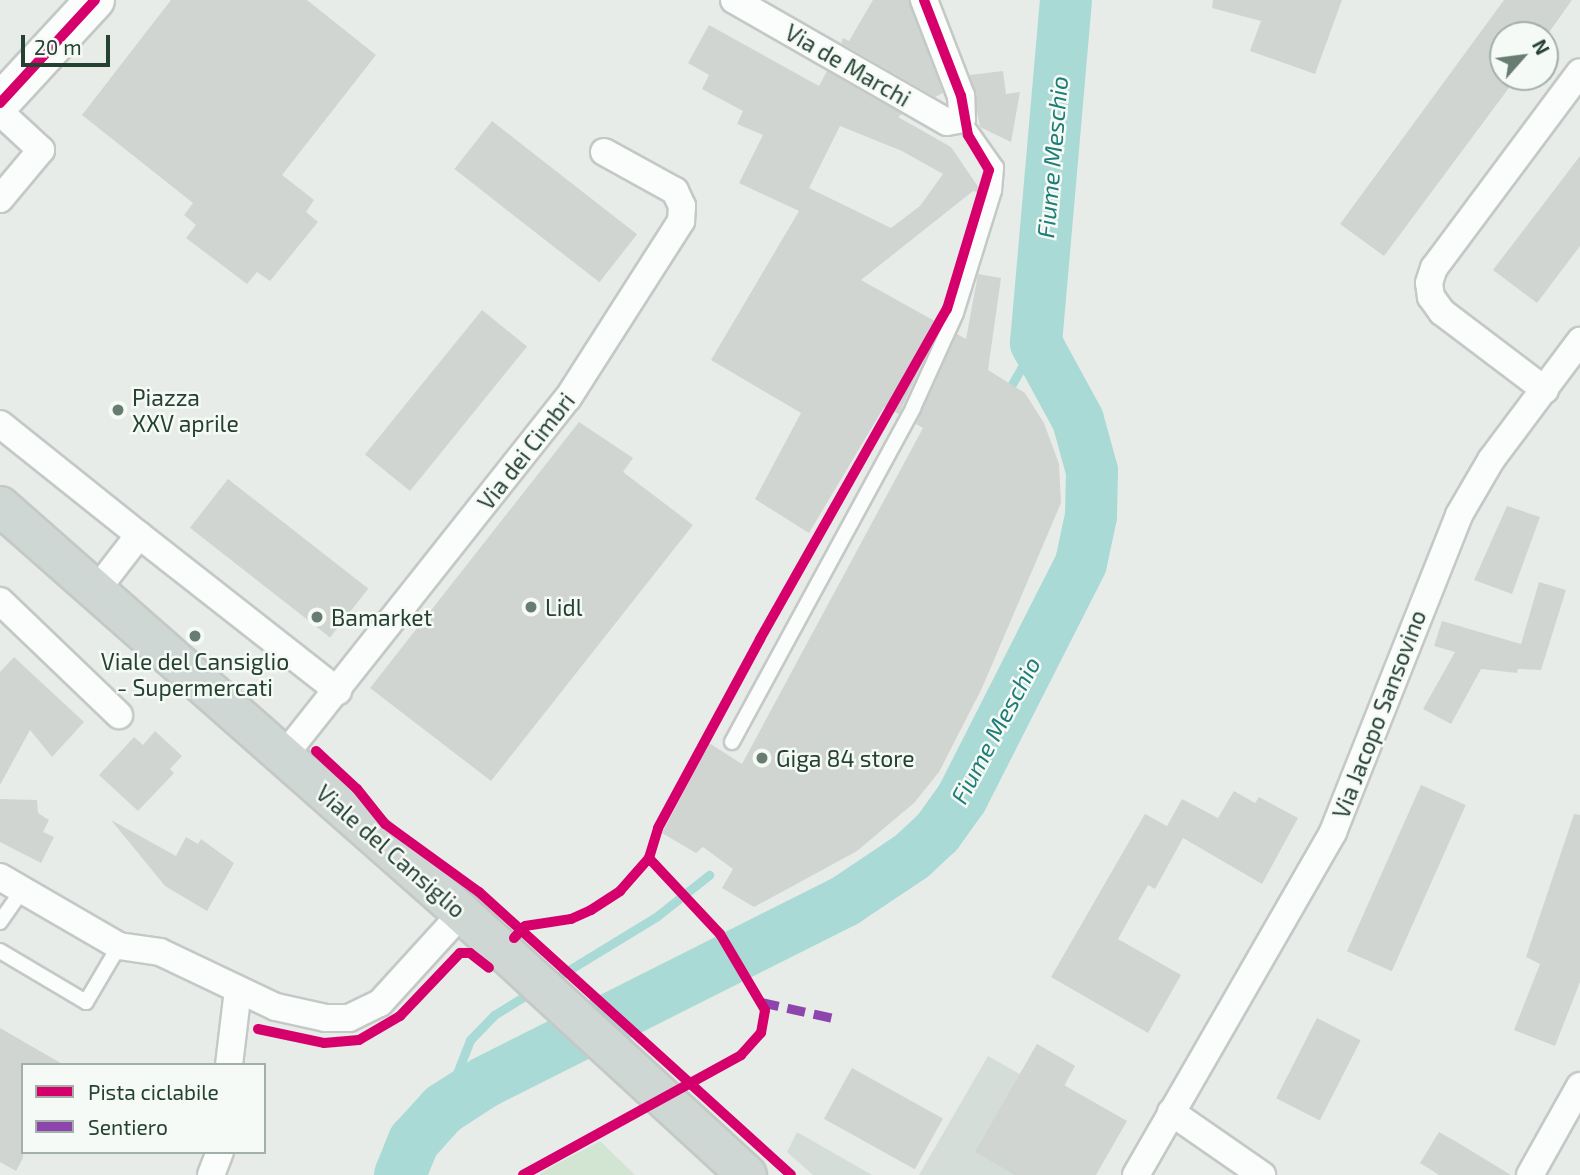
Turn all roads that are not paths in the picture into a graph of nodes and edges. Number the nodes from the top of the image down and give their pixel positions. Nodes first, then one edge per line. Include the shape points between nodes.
1 (95, 0) edge
2 (734, 0) edge
3 (924, 0) edge
4 (1580, 72) edge
5 (0, 103) edge
6 (0, 112) edge
7 (962, 119) junction
8 (604, 152) dead end
9 (0, 199) edge
10 (1580, 341) edge
11 (1545, 390) junction
12 (0, 424) edge
13 (0, 492) edge
14 (0, 506) edge
15 (31, 532) junction
16 (139, 535) junction
17 (95, 592) junction
18 (0, 601) edge
19 (338, 691) junction
20 (120, 715) dead end
21 (732, 742) dead end
22 (283, 757) junction
23 (6, 882) edge
24 (462, 912) junction
25 (0, 922) edge
26 (119, 946) junction
27 (0, 951) edge
28 (238, 990) junction
29 (229, 1063) edge
30 (1580, 1086) edge
31 (1171, 1112) junction
32 (219, 1154) edge
33 (211, 1175) edge
34 (747, 1175) edge
35 (1136, 1175) edge
36 (1262, 1175) edge
37 (1530, 1175) edge

1 - 5 main road
2 - 7 street, Via de Marchi via 947,122
3 - 7 street via 961,96
4 - 11 street via 1434,268 1429,284 1441,312
6 - 9 street via 41,149
7 - 21 lane via 996,167 994,191 956,313 913,408
8 - 19 street, Via dei Cimbri via 676,191 681,221 568,398
10 - 11 street, Via Jacopo Sansovino
11 - 31 street, Via Jacopo Sansovino via 1492,460 1459,515 1334,832
12 - 16 street
13 - 15 main road, Viale del Cansiglio
14 - 15 main road, Viale del Cansiglio
15 - 17 main road, Viale del Cansiglio
16 - 17 street
16 - 19 street
17 - 22 main road, Viale del Cansiglio
18 - 20 street
19 - 22 street, Via dei Cimbri
22 - 24 main road, Viale del Cansiglio
23 - 25 lane
23 - 26 street
24 - 28 street via 389,996 349,1018 293,1012
24 - 34 main road, Viale del Cansiglio
26 - 27 lane via 86,1002
26 - 28 street via 160,952
28 - 29 street
30 - 37 street
31 - 35 street, Via Jacopo Sansovino
31 - 36 street
32 - 33 street

